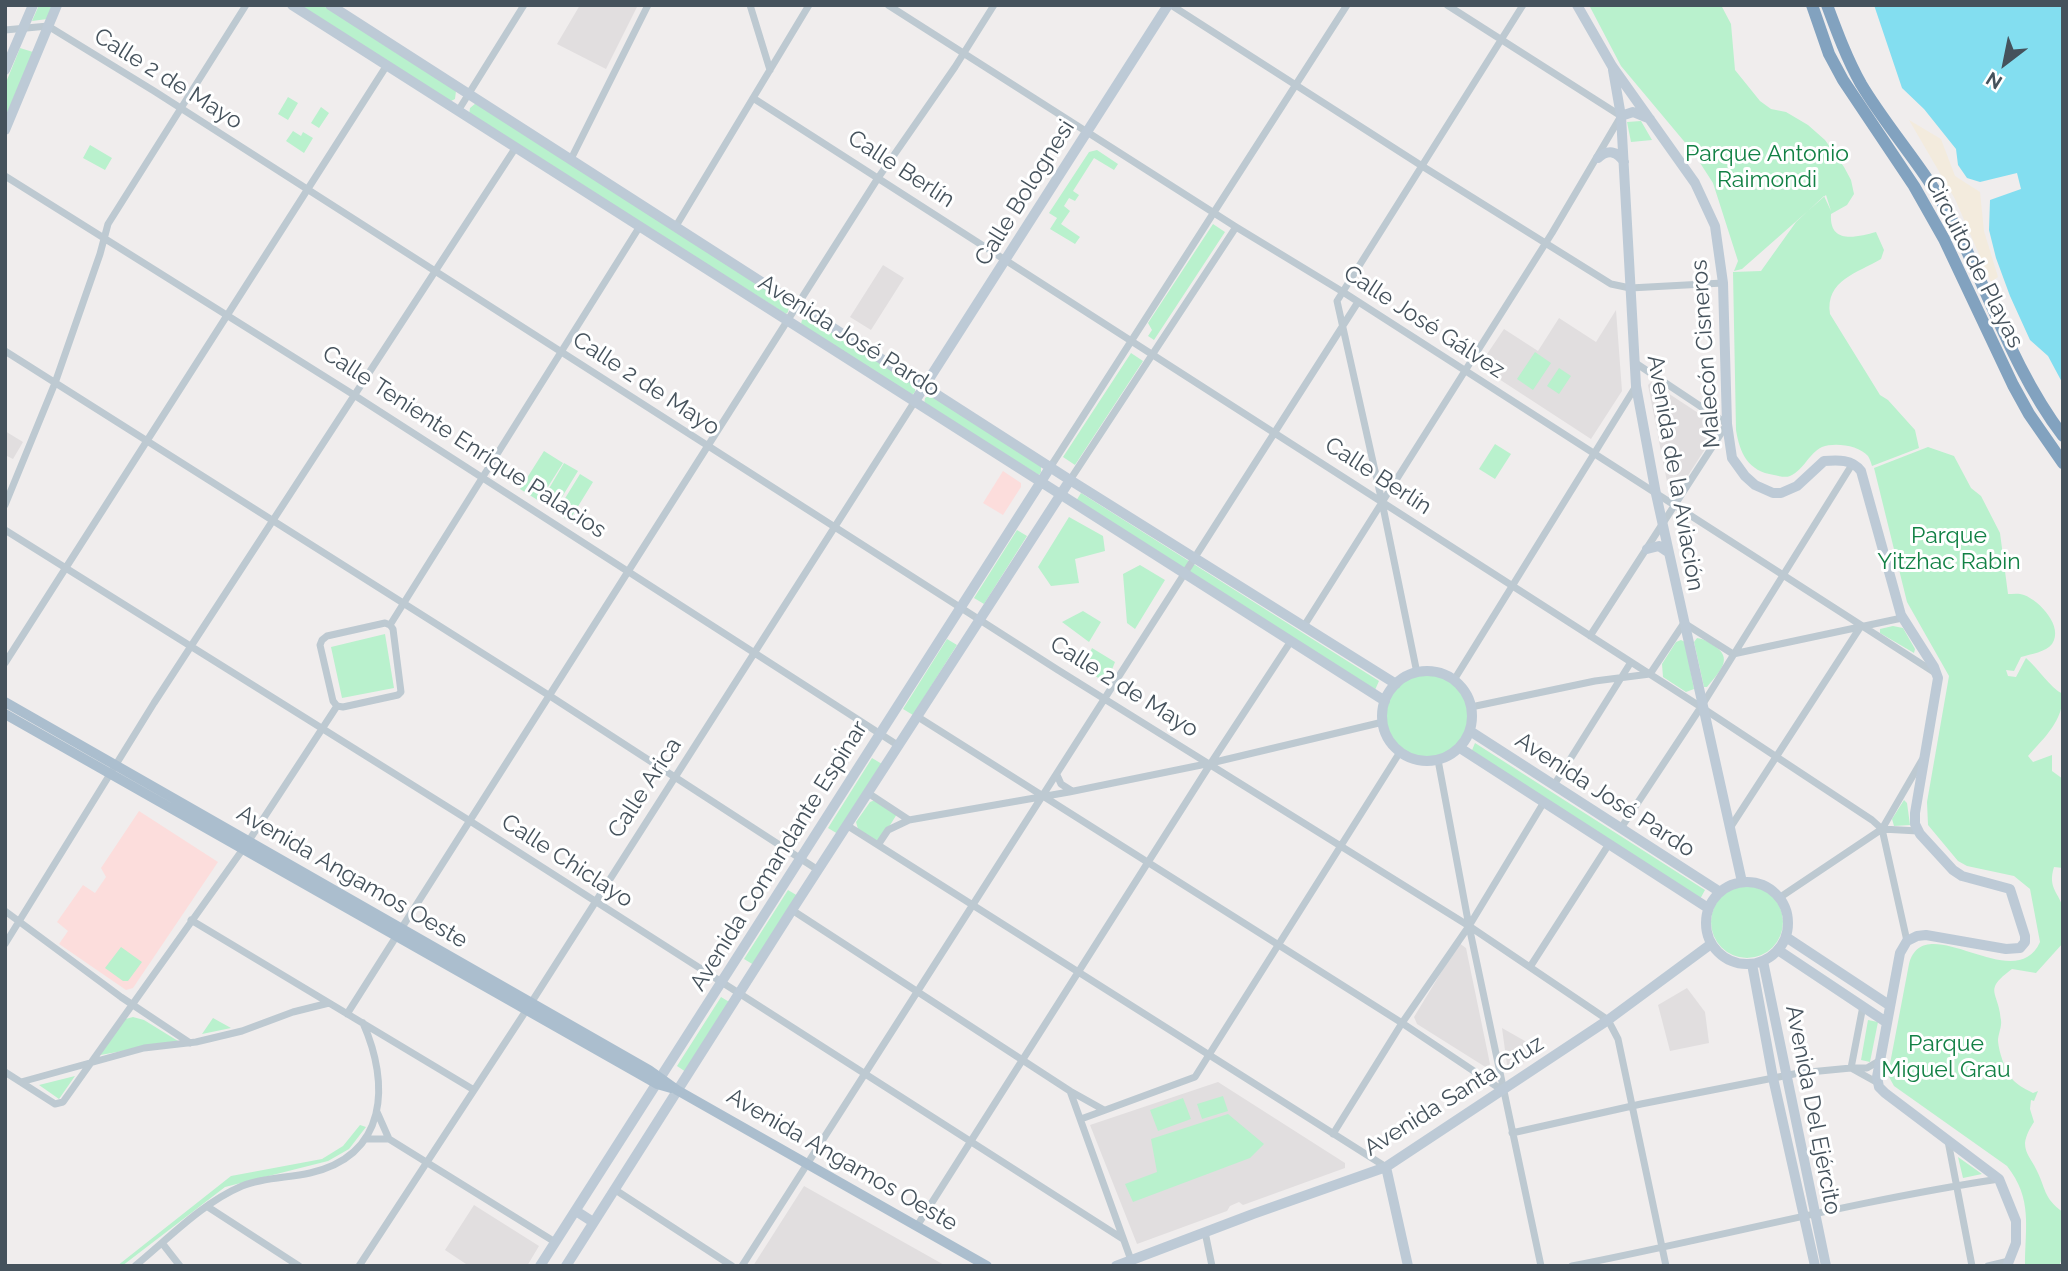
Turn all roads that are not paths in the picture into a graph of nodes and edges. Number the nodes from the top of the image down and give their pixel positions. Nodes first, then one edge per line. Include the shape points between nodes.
1 (33, 5) edge
2 (57, 5) edge
3 (246, 5) edge
4 (292, 5) edge
5 (330, 5) edge
6 (524, 5) edge
7 (648, 5) edge
8 (751, 5) edge
9 (809, 5) edge
10 (888, 5) edge
11 (994, 5) edge
12 (1170, 5) edge
13 (1348, 5) edge
14 (1447, 5) edge
15 (1523, 5) edge
16 (1577, 5) edge
17 (1812, 5) edge
18 (1827, 5) edge
19 (48, 26) junction
20 (23, 28) junction
21 (5, 30) edge
22 (1501, 40) junction
23 (964, 53) junction
24 (387, 65) junction
25 (1612, 66) junction
26 (5, 70) edge
27 (770, 70) junction
28 (1297, 86) junction
29 (468, 93) junction
30 (754, 97) junction
31 (181, 109) junction
32 (458, 111) junction
33 (1621, 116) junction
34 (1652, 121) junction
35 (5, 130) edge
36 (1087, 132) junction
37 (516, 148) junction
38 (1598, 158) junction
39 (570, 159) junction
40 (1624, 162) junction
41 (1422, 166) junction
42 (5, 176) edge
43 (878, 178) junction
44 (307, 191) junction
45 (1213, 212) junction
46 (640, 226) junction
47 (676, 226) junction
48 (1236, 228) junction
49 (104, 237) junction
50 (1547, 243) junction
51 (1006, 259) junction
52 (434, 271) junction
53 (1723, 283) junction
54 (1630, 288) junction
55 (1343, 292) junction
56 (1358, 302) junction
57 (798, 304) junction
58 (228, 315) junction
59 (788, 320) junction
60 (1343, 326) junction
61 (1336, 337) junction
62 (1346, 337) junction
63 (1131, 340) junction
64 (5, 351) edge
65 (561, 352) junction
66 (1153, 354) junction
67 (1633, 361) junction
68 (1465, 371) junction
69 (55, 383) junction
70 (925, 385) junction
71 (1636, 386) junction
72 (354, 395) junction
73 (915, 401) junction
74 (1727, 424) junction
75 (1275, 433) junction
76 (2063, 436) edge
77 (147, 440) junction
78 (707, 446) junction
79 (1594, 455) junction
80 (1853, 463) junction
81 (2063, 463) edge
82 (1051, 467) junction
83 (482, 477) junction
84 (1070, 480) junction
85 (1042, 481) junction
86 (1061, 494) junction
87 (1656, 494) junction
88 (1382, 502) junction
89 (5, 505) edge
90 (1674, 507) junction
91 (274, 521) junction
92 (1662, 525) junction
93 (834, 527) junction
94 (5, 530) edge
95 (1647, 549) junction
96 (1668, 552) junction
97 (1196, 558) junction
98 (65, 567) junction
99 (628, 570) junction
100 (1186, 574) junction
101 (1782, 576) junction
102 (1511, 585) junction
103 (404, 603) junction
104 (960, 607) junction
105 (1902, 618) junction
106 (980, 619) junction
107 (1684, 622) junction
108 (390, 625) junction
109 (1304, 626) junction
110 (1861, 626) junction
111 (1590, 636) junction
112 (1291, 641) junction
113 (191, 645) junction
114 (754, 652) junction
115 (1733, 654) junction
116 (1631, 662) junction
117 (5, 663) edge
118 (1417, 673) junction
119 (1650, 674) junction
120 (1937, 675) junction
121 (1622, 677) junction
122 (1454, 680) junction
123 (1396, 684) junction
124 (550, 696) junction
125 (1105, 698) junction
126 (1385, 701) junction
127 (5, 702) edge
128 (337, 706) junction
129 (1471, 707) junction
130 (1701, 707) junction
131 (5, 714) edge
132 (918, 717) junction
133 (1383, 722) junction
134 (322, 728) junction
135 (1470, 731) junction
136 (880, 733) junction
137 (899, 746) junction
138 (1460, 748) junction
139 (1400, 752) junction
140 (1926, 754) junction
141 (1776, 755) junction
142 (1226, 760) junction
143 (1438, 760) junction
144 (1211, 763) junction
145 (113, 769) junction
146 (1224, 772) junction
147 (1057, 775) junction
148 (675, 777) junction
149 (1554, 785) junction
150 (1029, 787) junction
151 (1073, 791) junction
152 (868, 793) junction
153 (1043, 796) junction
154 (1023, 800) junction
155 (1544, 802) junction
156 (909, 820) junction
157 (470, 821) junction
158 (848, 826) junction
159 (1621, 828) junction
160 (1730, 828) junction
161 (1882, 829) junction
162 (1918, 831) junction
163 (1609, 844) junction
164 (878, 845) junction
165 (245, 846) junction
166 (1341, 846) junction
167 (800, 858) junction
168 (1148, 863) junction
169 (818, 870) junction
170 (1742, 882) junction
171 (1720, 891) junction
172 (1779, 898) junction
173 (595, 902) junction
174 (972, 905) junction
175 (1708, 908) junction
176 (792, 910) junction
177 (5, 911) edge
178 (191, 920) junction
179 (19, 922) junction
180 (1469, 926) junction
181 (400, 933) junction
182 (1786, 937) junction
183 (1907, 941) junction
184 (5, 943) edge
185 (1711, 944) junction
186 (1279, 946) junction
187 (1779, 950) junction
188 (1763, 961) junction
189 (1752, 964) junction
190 (1530, 967) junction
191 (1078, 972) junction
192 (722, 981) junction
193 (916, 992) junction
194 (739, 993) junction
195 (329, 1003) junction
196 (131, 1004) junction
197 (1889, 1005) junction
198 (528, 1006) junction
199 (1863, 1006) junction
200 (347, 1014) junction
201 (1608, 1020) junction
202 (1886, 1022) junction
203 (363, 1023) junction
204 (1402, 1023) junction
205 (190, 1043) junction
206 (1210, 1056) junction
207 (1023, 1060) junction
208 (1879, 1060) junction
209 (88, 1064) junction
210 (1851, 1068) junction
211 (5, 1072) edge
212 (867, 1073) junction
213 (1785, 1076) junction
214 (1773, 1078) junction
215 (659, 1080) junction
216 (21, 1082) junction
217 (1878, 1083) junction
218 (474, 1090) junction
219 (677, 1090) junction
220 (1502, 1090) junction
221 (1070, 1091) junction
222 (1632, 1106) junction
223 (1104, 1110) junction
224 (377, 1112) junction
225 (1081, 1119) junction
226 (1512, 1133) junction
227 (1333, 1134) junction
228 (366, 1139) junction
229 (389, 1139) junction
230 (972, 1140) junction
231 (1948, 1140) junction
232 (425, 1162) junction
233 (806, 1164) junction
234 (1386, 1167) junction
235 (1999, 1179) junction
236 (1957, 1186) junction
237 (614, 1189) junction
238 (208, 1207) junction
239 (576, 1211) junction
240 (1809, 1214) junction
241 (593, 1222) junction
242 (1117, 1223) junction
243 (917, 1226) junction
244 (1105, 1228) junction
245 (1205, 1232) junction
246 (1123, 1239) junction
247 (555, 1242) junction
248 (162, 1243) junction
249 (1662, 1248) junction
250 (1131, 1260) junction
251 (2008, 1263) edge
252 (135, 1266) edge
253 (180, 1266) edge
254 (299, 1266) edge
255 (359, 1266) edge
256 (540, 1266) edge
257 (566, 1266) edge
258 (732, 1266) edge
259 (742, 1266) edge
260 (986, 1266) edge
261 (1116, 1266) edge
262 (1212, 1266) edge
263 (1408, 1266) edge
264 (1541, 1266) edge
265 (1572, 1266) edge
266 (1666, 1266) edge
267 (1815, 1266) edge
268 (1825, 1266) edge
269 (1972, 1266) edge
270 (1989, 1266) edge

1 - 20 main road
2 - 19 main road
3 - 31 street
4 - 24 main road, Avenida José Pardo
5 - 29 main road, Avenida José Pardo
6 - 29 street
7 - 39 street
8 - 27 street
9 - 27 street
10 - 23 street, Calle José Gálvez
11 - 23 street
12 - 28 street
12 - 36 main road, Calle Bolognesi
13 - 28 street
14 - 22 street
15 - 22 street
16 - 25 main road, Malecón Cisneros
17 - 81 highway, Circuito de Playas via 1829,54 1914,186 2012,385
18 - 76 highway, Circuito de Playas via 1845,54 1953,221 2025,377
19 - 20 street
19 - 31 street, Calle 2 de Mayo
19 - 35 main road
20 - 21 street
20 - 26 main road
22 - 33 street
22 - 41 street
23 - 36 street, Calle José Gálvez
23 - 43 street
24 - 32 main road, Avenida José Pardo
24 - 44 street
25 - 33 main road, Avenida de la Aviación
25 - 34 main road, Malecón Cisneros
27 - 30 street
28 - 41 street
28 - 45 street
29 - 32 street
29 - 39 main road, Avenida José Pardo
30 - 43 street, Calle Berlín
30 - 47 street
31 - 44 street, Calle 2 de Mayo
31 - 49 street
32 - 37 main road, Avenida José Pardo
33 - 34 main road via 1633,112
33 - 38 street
33 - 40 main road, Avenida de la Aviación
34 - 53 main road, Malecón Cisneros via 1707,204
36 - 45 street, Calle José Gálvez
36 - 51 main road, Calle Bolognesi
37 - 46 main road, Avenida José Pardo
37 - 52 street
38 - 40 main road via 1613,152
38 - 50 street
39 - 47 main road, Avenida José Pardo
40 - 54 main road, Avenida de la Aviación
41 - 50 street
41 - 55 street
42 - 49 street, Calle Teniente Enrique Palacios
43 - 51 street, Calle Berlín
43 - 57 street
44 - 52 street, Calle 2 de Mayo
44 - 58 street
45 - 48 street, Calle José Gálvez
45 - 63 street
46 - 59 main road, Avenida José Pardo
46 - 65 street
47 - 57 main road, Avenida José Pardo
48 - 55 street, Calle José Gálvez
48 - 66 street
49 - 58 street, Calle Teniente Enrique Palacios
49 - 69 street
50 - 54 street via 1611,284
50 - 68 street
51 - 63 street, Calle Berlín
51 - 70 main road, Calle Bolognesi
52 - 65 street, Calle 2 de Mayo
52 - 72 street
53 - 54 street
53 - 74 main road, Malecón Cisneros
54 - 67 main road, Avenida de la Aviación
55 - 56 street, Calle José Gálvez
55 - 60 street via 1337,301
56 - 60 street
56 - 68 street, Calle José Gálvez
57 - 59 street
57 - 70 main road, Avenida José Pardo
58 - 72 street, Calle Teniente Enrique Palacios
58 - 77 street
59 - 73 main road, Avenida José Pardo
59 - 78 street
60 - 61 street
60 - 62 street
61 - 62 street
61 - 75 street
62 - 88 street
63 - 66 street, Calle Berlín
63 - 82 street
64 - 69 street
65 - 78 street, Calle 2 de Mayo
65 - 83 street
66 - 75 street, Calle Berlín
66 - 84 street
67 - 71 main road, Avenida de la Aviación
67 - 74 street
68 - 79 street, Calle José Gálvez
68 - 88 street
69 - 77 street
69 - 89 street
70 - 73 main road, Calle Bolognesi
70 - 82 main road, Avenida José Pardo
71 - 79 street
71 - 87 main road, Avenida de la Aviación
72 - 83 street, Calle Teniente Enrique Palacios
72 - 91 street
73 - 85 main road, Avenida José Pardo
73 - 93 street, Calle Arica
74 - 80 main road, Malecón Cisneros via 1738,468 1755,485 1773,493 1790,491 1824,461
74 - 90 street
75 - 88 street, Calle Berlín
75 - 97 street
77 - 91 street
77 - 98 street
78 - 93 street, Calle 2 de Mayo
78 - 99 street
79 - 87 street, Calle José Gálvez
79 - 102 street
80 - 101 street
80 - 105 main road via 1861,471
82 - 84 main road, Avenida José Pardo
82 - 85 main road, Avenida Comandante Espinar
83 - 99 street, Calle Teniente Enrique Palacios
83 - 103 street
84 - 86 main road, Avenida Comandante Espinar
84 - 97 main road, Avenida José Pardo
85 - 86 main road, Avenida José Pardo
85 - 104 main road, Avenida Comandante Espinar
86 - 100 main road, Avenida José Pardo
86 - 106 main road, Avenida Comandante Espinar
87 - 90 street, Calle José Gálvez
87 - 92 main road, Avenida de la Aviación
88 - 102 street, Calle Berlín
88 - 109 street
88 - 118 street
90 - 92 street
90 - 101 street, Calle José Gálvez
91 - 103 street
91 - 113 street
92 - 95 street
92 - 96 main road, Avenida de la Aviación
93 - 104 street, Calle 2 de Mayo
93 - 114 street, Calle Arica
94 - 98 street, Calle Chiclayo
95 - 96 main road via 1659,546
95 - 111 street
96 - 107 main road, Avenida de la Aviación
97 - 100 street
97 - 109 main road, Avenida José Pardo
98 - 113 street, Calle Chiclayo
98 - 117 street
99 - 114 street, Calle Teniente Enrique Palacios
99 - 124 street
100 - 112 main road, Avenida José Pardo
100 - 125 street
101 - 110 street, Calle José Gálvez
101 - 115 street
102 - 111 street, Calle Berlín
102 - 122 street
103 - 108 street
103 - 124 street
104 - 106 street, Calle 2 de Mayo
104 - 136 main road, Avenida Comandante Espinar
105 - 110 street
105 - 120 main road
106 - 125 street, Calle 2 de Mayo
106 - 132 main road, Avenida Comandante Espinar
107 - 115 street
107 - 119 street
107 - 130 main road, Avenida de la Aviación
108 - 128 street via 401,692
108 - 128 street via 322,640
109 - 123 main road, Avenida José Pardo
110 - 115 street
110 - 120 street, Calle José Gálvez
110 - 141 street
111 - 116 street, Calle Berlín
112 - 126 main road, Avenida José Pardo
112 - 144 street
113 - 134 street, Calle Chiclayo
113 - 145 street
114 - 136 street, Calle Teniente Enrique Palacios
114 - 148 street, Calle Arica
115 - 130 street
116 - 119 street, Calle Berlín
116 - 121 street
118 - 122 main road via 1437,673
118 - 123 main road
119 - 121 street
119 - 130 street, Calle Berlín
120 - 140 main road
121 - 129 street
121 - 149 street
122 - 129 main road
123 - 126 main road
124 - 148 street
124 - 157 street
125 - 144 street, Calle 2 de Mayo
125 - 147 street
126 - 133 main road
127 - 145 main road, Avenida Angamos Oeste
128 - 134 street
129 - 135 main road
130 - 141 street, Calle Berlín
130 - 159 street
130 - 160 main road, Avenida de la Aviación
131 - 145 main road, Avenida Angamos Oeste
132 - 137 main road, Avenida Comandante Espinar
132 - 150 street
133 - 139 main road via 1387,737
133 - 142 street
134 - 157 street, Calle Chiclayo
134 - 165 street
135 - 138 main road
135 - 149 main road, Avenida José Pardo
136 - 137 street, Calle Teniente Enrique Palacios
136 - 167 main road, Avenida Comandante Espinar
137 - 152 main road, Avenida Comandante Espinar
138 - 143 main road
138 - 155 main road, Avenida José Pardo
139 - 143 main road via 1421,761
139 - 166 street
140 - 161 street
140 - 162 main road via 1914,813
141 - 160 street
141 - 161 street, Calle Berlín
142 - 144 street
142 - 146 street
143 - 180 street
144 - 146 street, Calle 2 de Mayo
144 - 151 street
144 - 168 street
145 - 165 main road, Avenida Angamos Oeste
145 - 179 street
146 - 166 street, Calle 2 de Mayo
147 - 151 street via 1064,787
147 - 153 street
148 - 167 street
148 - 173 street, Calle Arica
149 - 159 main road, Avenida José Pardo
150 - 153 street
150 - 154 street
151 - 153 street
152 - 156 street
152 - 158 main road, Avenida Comandante Espinar
153 - 154 street
153 - 168 street
153 - 174 street
154 - 156 street
155 - 163 main road, Avenida José Pardo
155 - 180 street
156 - 164 street via 888,830
157 - 173 street, Calle Chiclayo
157 - 181 street
158 - 164 street
158 - 169 main road, Avenida Comandante Espinar
159 - 171 main road, Avenida José Pardo
160 - 170 main road, Avenida de la Aviación
161 - 162 street
161 - 172 street
161 - 183 street
162 - 183 main road via 1958,874 2010,889 2025,942 2009,950 1926,935
163 - 175 main road, Avenida José Pardo
163 - 190 street
164 - 174 street
165 - 178 street
165 - 181 main road, Avenida Angamos Oeste
166 - 180 street, Calle 2 de Mayo
166 - 186 street
167 - 169 street
167 - 192 main road, Avenida Comandante Espinar
168 - 186 street
168 - 191 street
169 - 176 main road, Avenida Comandante Espinar
170 - 171 main road
170 - 172 main road via 1760,884
171 - 175 main road
172 - 182 main road via 1787,915
173 - 192 street, Calle Chiclayo
173 - 198 street, Calle Arica
174 - 191 street
174 - 193 street
175 - 185 main road
176 - 193 street
176 - 194 main road, Avenida Comandante Espinar
177 - 179 street
178 - 195 street
178 - 196 street
179 - 184 street
179 - 196 street
180 - 190 street, Calle 2 de Mayo
180 - 204 street
180 - 220 street
181 - 198 main road, Avenida Angamos Oeste
181 - 200 street
182 - 187 main road
182 - 197 main road
183 - 197 main road
185 - 189 main road via 1728,960
185 - 201 main road, Avenida Santa Cruz
186 - 204 street
186 - 206 street
187 - 188 main road
187 - 199 main road
188 - 189 main road
188 - 213 main road, Avenida Del Ejército
189 - 214 main road, Avenida Del Ejército
190 - 201 street, Calle 2 de Mayo
191 - 206 street
191 - 207 street
192 - 194 street, Calle Chiclayo
192 - 215 main road, Avenida Comandante Espinar
193 - 207 street
193 - 212 street
194 - 212 street, Calle Chiclayo
194 - 219 main road, Avenida Comandante Espinar
195 - 200 street
195 - 205 street
196 - 205 street
196 - 209 street
197 - 202 main road
198 - 215 main road, Avenida Angamos Oeste
198 - 218 street, Calle Arica
199 - 202 main road
199 - 210 street
200 - 203 street
201 - 220 main road, Avenida Santa Cruz
201 - 222 street via 1618,1039
202 - 208 main road
203 - 218 street
203 - 224 street via 377,1068
204 - 220 street
204 - 227 street
205 - 209 street via 144,1048
206 - 223 street via 1193,1079
206 - 227 street
207 - 221 street
207 - 230 street
208 - 210 street via 1867,1068
208 - 217 main road
209 - 216 street
209 - 216 street via 59,1104
210 - 213 street
210 - 217 street
211 - 216 street
212 - 230 street, Calle Chiclayo
212 - 233 street
213 - 214 street
213 - 240 main road, Avenida Del Ejército
214 - 222 street
214 - 240 main road, Avenida Del Ejército
215 - 219 main road, Avenida Angamos Oeste
215 - 239 main road, Avenida Comandante Espinar
217 - 231 main road via 1888,1096
218 - 232 street, Calle Arica
219 - 233 main road, Avenida Angamos Oeste
219 - 237 main road, Avenida Comandante Espinar
220 - 226 street
220 - 234 main road, Avenida Santa Cruz
221 - 223 street
221 - 225 street
222 - 226 street
222 - 249 street
223 - 225 street
224 - 228 street
224 - 229 street
225 - 242 street
226 - 264 street
227 - 234 street
228 - 229 street
228 - 238 street via 324,1169 244,1185
229 - 232 street
230 - 243 street
230 - 244 street, Calle Chiclayo
231 - 235 main road
231 - 236 street
232 - 247 street
232 - 255 street, Calle Arica
233 - 243 main road, Avenida Angamos Oeste
233 - 259 street
234 - 245 main road, Avenida Santa Cruz
234 - 263 main road
235 - 236 street
235 - 251 main road via 2016,1221 2017,1238
236 - 240 street
236 - 269 street
237 - 241 main road, Avenida Comandante Espinar
237 - 258 street
238 - 248 street
238 - 254 street
239 - 241 main road
239 - 247 main road, Avenida Comandante Espinar
240 - 249 street
240 - 267 main road, Avenida Del Ejército
240 - 268 main road, Avenida Del Ejército
241 - 257 main road, Avenida Comandante Espinar
242 - 244 street
242 - 246 street
243 - 260 main road, Avenida Angamos Oeste
244 - 246 street, Calle Chiclayo
245 - 250 main road, Avenida Santa Cruz
245 - 262 street
246 - 250 street
247 - 256 main road, Avenida Comandante Espinar
248 - 252 street
248 - 253 street
249 - 265 street
249 - 266 street
250 - 261 main road, Avenida Santa Cruz
251 - 270 street

